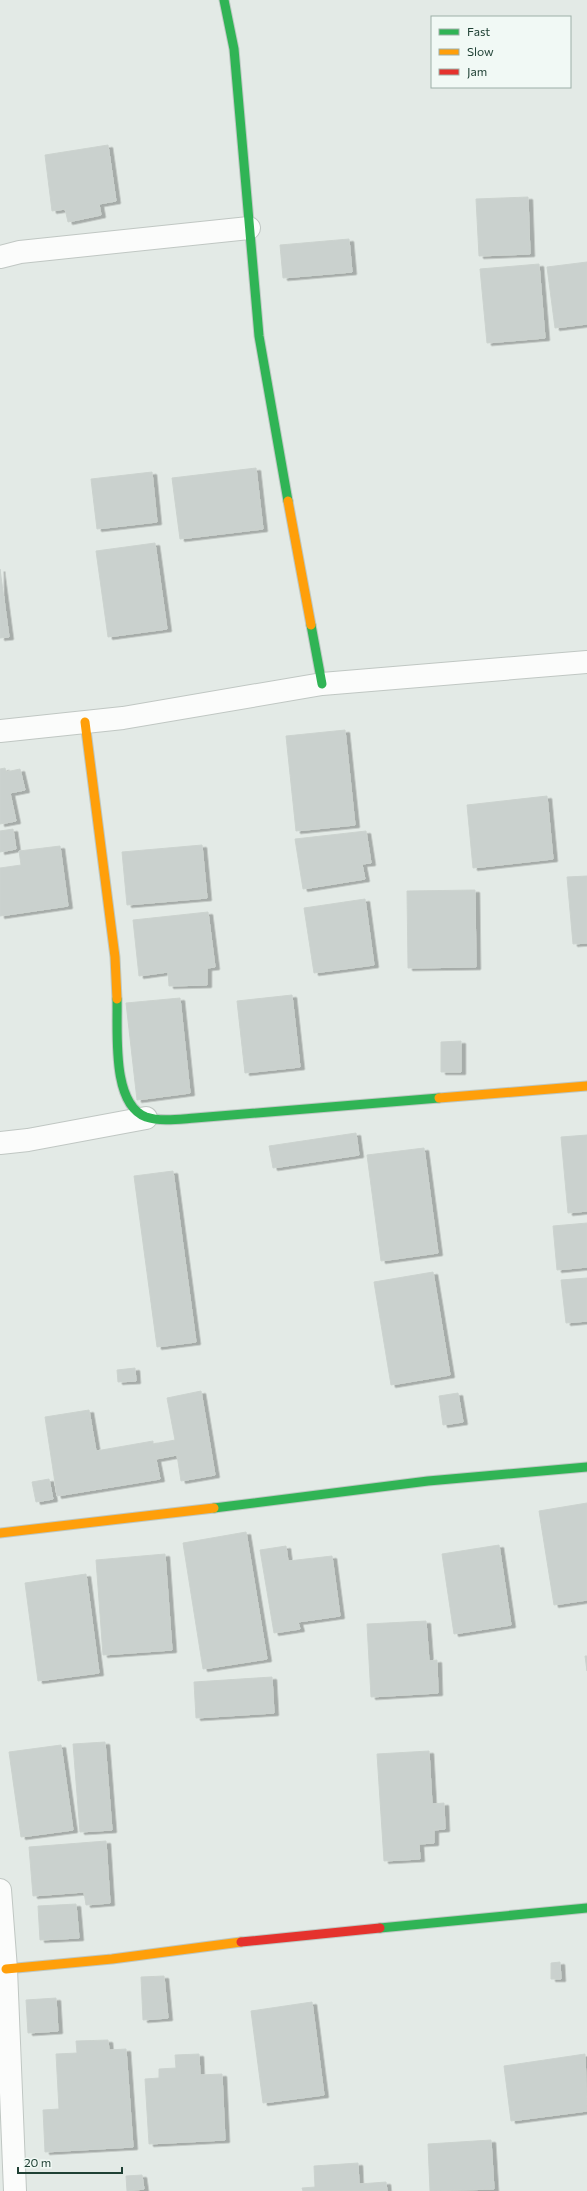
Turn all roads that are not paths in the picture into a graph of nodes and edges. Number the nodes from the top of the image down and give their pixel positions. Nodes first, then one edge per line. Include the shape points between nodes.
1 (224, 0) edge
2 (249, 228) junction
3 (0, 257) edge
4 (587, 662) edge
5 (322, 684) junction
6 (85, 722) junction
7 (0, 731) edge
8 (587, 1086) edge
9 (146, 1118) junction
10 (0, 1143) edge
11 (587, 1467) edge
12 (0, 1532) edge
13 (0, 1890) edge
14 (587, 1908) edge
15 (6, 1969) junction
16 (15, 2191) edge

1 - 2 street via 234,49
2 - 3 street via 20,252
2 - 5 street via 259,336
4 - 5 street
5 - 6 street via 123,718
6 - 7 street
6 - 9 street via 115,957 120,1081 124,1096 132,1110
8 - 9 street via 195,1118
9 - 10 street
11 - 12 street via 428,1481
13 - 15 street
14 - 15 street via 284,1936 112,1959
15 - 16 street

